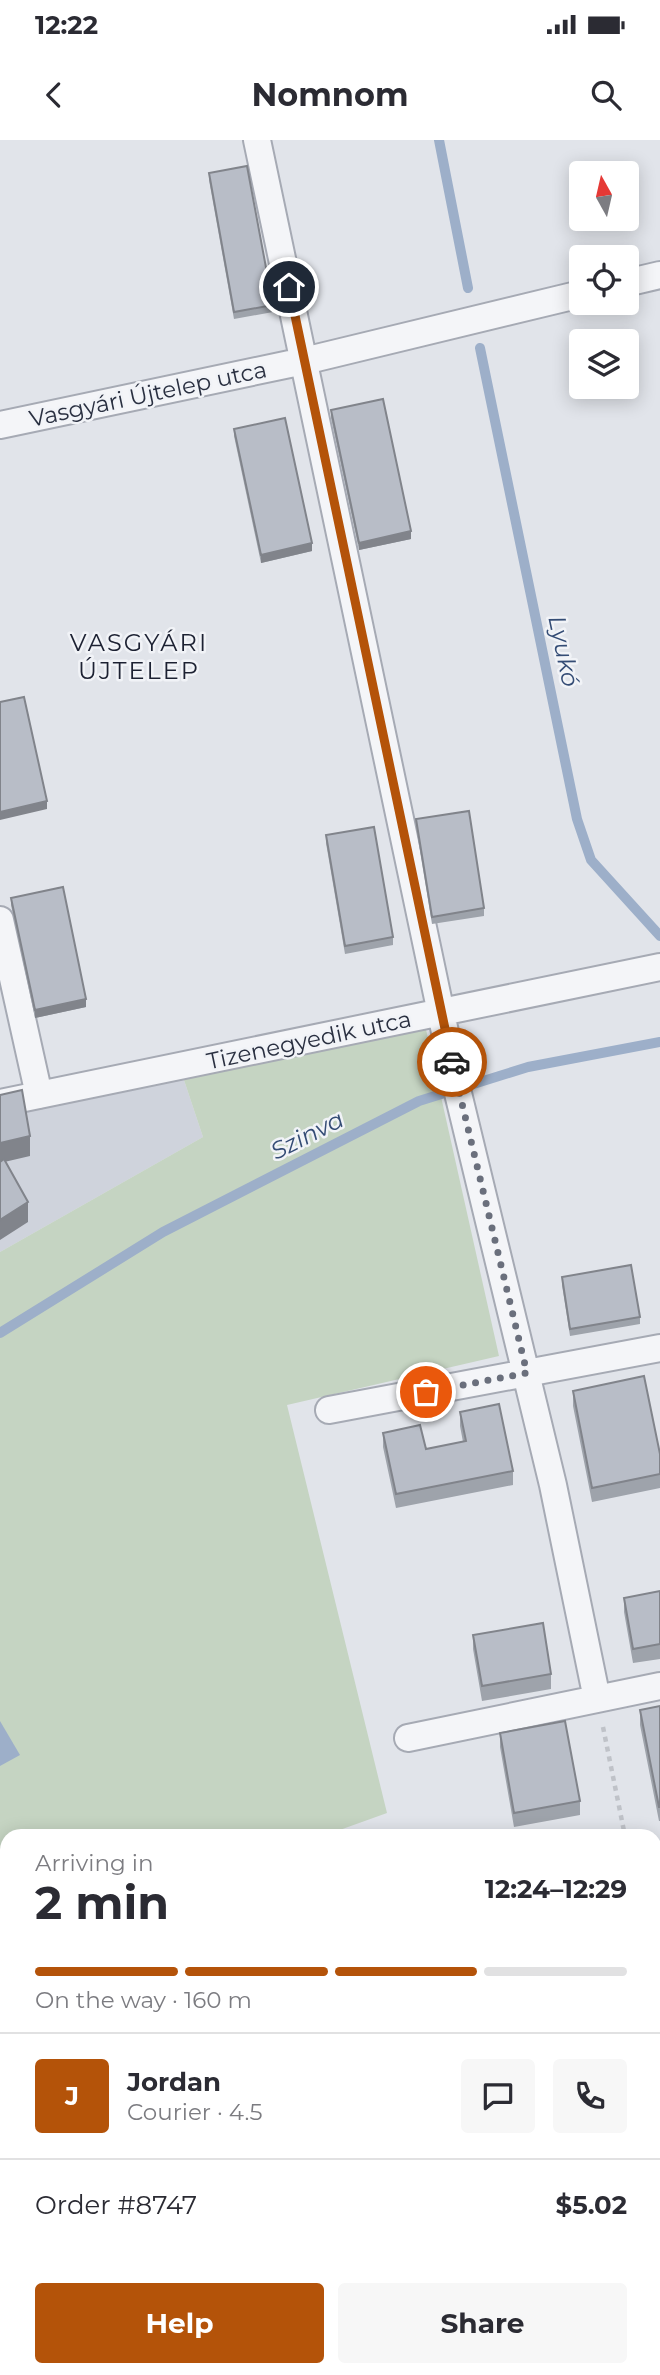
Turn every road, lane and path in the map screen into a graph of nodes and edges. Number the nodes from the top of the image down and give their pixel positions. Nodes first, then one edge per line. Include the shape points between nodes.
1 (257, 140) edge
2 (660, 275) edge
3 (639, 280) edge
4 (569, 297) edge
5 (304, 361) junction
6 (0, 425) edge
7 (0, 920) edge
8 (660, 967) edge
9 (443, 1012) junction
10 (39, 1096) junction
11 (0, 1103) edge
12 (660, 1348) edge
13 (527, 1373) junction
14 (329, 1410) dead end
15 (660, 1686) edge
16 (597, 1699) junction
17 (408, 1738) dead end
18 (624, 1829) edge

1 - 5 street
2 - 3 street
4 - 5 street, Vasgyári Újtelep utca
5 - 6 street, Vasgyári Újtelep utca
5 - 9 street
7 - 10 street
8 - 9 street, Tizenegyedik utca
9 - 10 street, Tizenegyedik utca
9 - 13 street via 457,1089
10 - 11 street, Tizenegyedik utca
12 - 13 street
13 - 14 street
13 - 16 street
15 - 16 street
16 - 17 street
16 - 18 path

